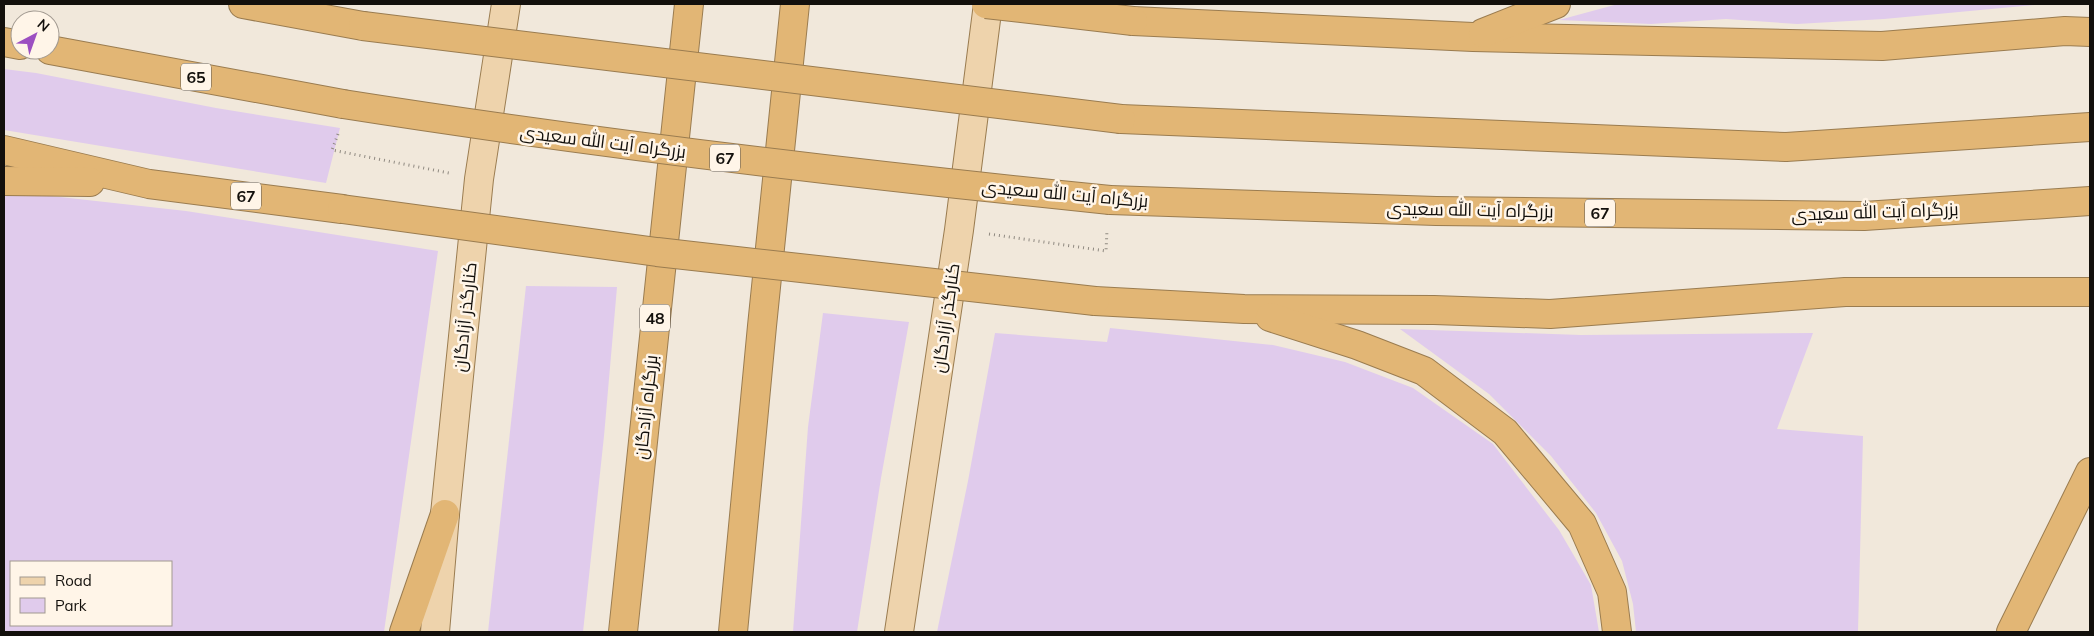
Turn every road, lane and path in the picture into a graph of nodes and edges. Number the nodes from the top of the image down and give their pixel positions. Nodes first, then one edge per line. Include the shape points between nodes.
1 (243, 4) edge
2 (506, 4) edge
3 (690, 4) edge
4 (796, 4) edge
5 (987, 4) edge
6 (1556, 4) edge
7 (2090, 32) edge
8 (1473, 37) junction
9 (60, 52) edge
10 (343, 104) joint
11 (2090, 127) edge
12 (4, 150) edge
13 (332, 150) dead end
14 (479, 179) junction
15 (4, 181) edge
16 (150, 184) junction
17 (2090, 201) edge
18 (959, 230) junction
19 (1106, 251) dead end
20 (2090, 292) edge
21 (1244, 309) junction
22 (2090, 472) edge
23 (445, 514) junction
24 (404, 632) edge
25 (435, 632) edge
26 (623, 632) edge
27 (733, 632) edge
28 (899, 632) edge
29 (1617, 632) edge
30 (2011, 632) edge

1 - 11 highway, bridge via 363,26 1121,119 1786,148
2 - 14 main road, کنارگذر آزادگان
3 - 26 highway, بزرگراه آزادگان / 48
4 - 27 highway
5 - 8 highway, bridge via 1133,21
5 - 18 main road, کنارگذر آزادگان
6 - 8 highway
7 - 8 highway via 2065,31 1882,46
9 - 10 highway, بزرگراه آیت الله سعیدی / 65
10 - 17 highway, بزرگراه آیت الله سعیدی / 67, bridge via 656,149 1110,200 1436,211 1864,216
12 - 16 highway, 67
13 - 14 path
14 - 23 main road, کنارگذر آزادگان
15 - 16 highway
16 - 21 highway, 67, bridge via 657,252 1095,301
18 - 19 path
18 - 28 main road, کنارگذر آزادگان
20 - 21 highway via 1845,292 1550,314
21 - 29 highway via 1357,345 1424,371 1505,432 1582,524 1612,592
22 - 30 highway
23 - 24 highway
23 - 25 main road, کنارگذر آزادگان

